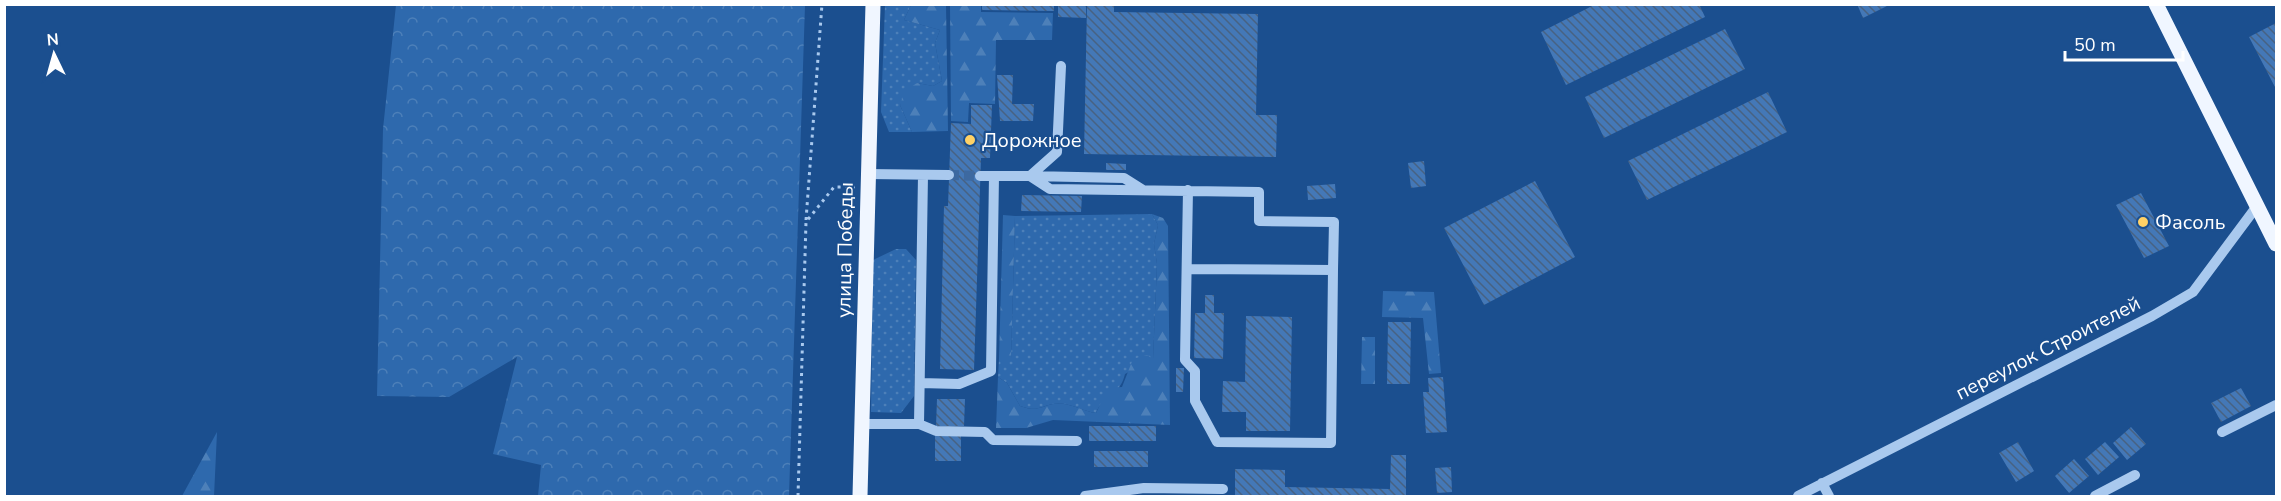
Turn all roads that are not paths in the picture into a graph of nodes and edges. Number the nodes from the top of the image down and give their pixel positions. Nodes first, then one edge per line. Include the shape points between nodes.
1 (873, 4) edge
2 (2156, 4) edge
3 (1060, 66) dead end
4 (923, 175) junction
5 (949, 175) tunnel mouth
6 (980, 176) tunnel mouth
7 (994, 176) junction
8 (1030, 176) junction
9 (868, 180) junction
10 (1188, 190) junction
11 (2258, 206) junction
12 (2277, 244) edge
13 (1187, 269) junction
14 (1333, 270) junction
15 (920, 383) junction
16 (2277, 405) edge
17 (862, 424) junction
18 (919, 424) junction
19 (2222, 432) dead end
20 (1077, 441) dead end
21 (2135, 475) dead end
22 (1822, 483) junction
23 (1223, 489) dead end
24 (860, 496) edge
25 (1085, 496) edge
26 (1798, 496) edge
27 (1829, 496) edge
28 (2095, 496) edge

1 - 9 main road, улица Победы
2 - 11 main road
3 - 8 street via 1057,152
4 - 5 street
4 - 9 street
4 - 15 street
6 - 7 street
7 - 8 street
7 - 15 street via 991,371 959,384
8 - 10 street via 1124,178 1143,190
9 - 17 main road, улица Победы
10 - 13 street
10 - 14 street via 1259,192 1259,221 1334,222
11 - 12 main road
11 - 22 street, переулок Строителей via 2193,292
13 - 14 street
13 - 14 street via 1185,360 1195,370 1195,401 1217,442 1331,443
15 - 18 street
16 - 19 street
17 - 18 street
17 - 24 main road, улица Победы
18 - 20 street via 936,431 985,432 993,440
21 - 28 street
22 - 26 street, переулок Строителей
22 - 27 street
23 - 25 street via 1144,488

